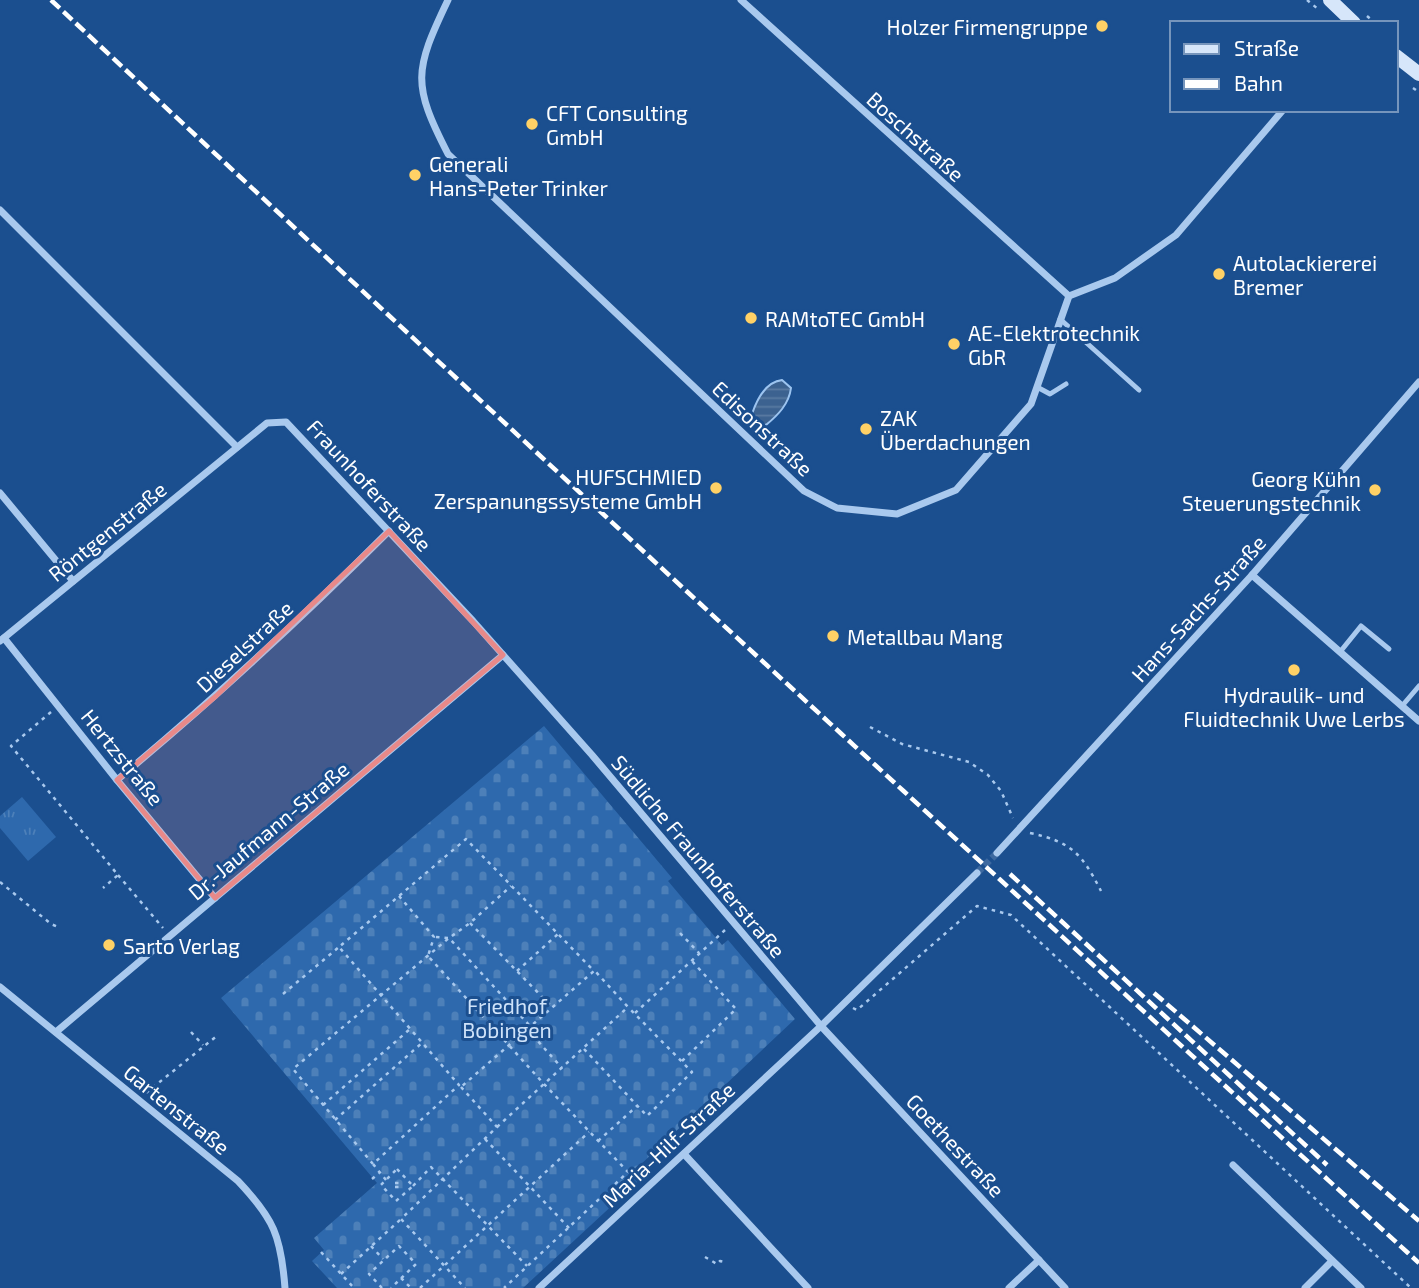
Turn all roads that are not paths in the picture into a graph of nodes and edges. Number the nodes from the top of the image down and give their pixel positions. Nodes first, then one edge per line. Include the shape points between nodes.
1 (448, 0) edge
2 (741, 0) edge
3 (1330, 0) edge
4 (1352, 21) edge
5 (1398, 58) edge
6 (1419, 74) edge
7 (1281, 112) edge
8 (0, 210) edge
9 (1069, 296) junction
10 (1060, 320) junction
11 (1419, 382) edge
12 (1066, 384) dead end
13 (1037, 387) junction
14 (1139, 390) dead end
15 (237, 447) junction
16 (0, 492) edge
17 (389, 531) junction
18 (1252, 575) junction
19 (73, 581) junction
20 (2, 640) edge
21 (1389, 649) dead end
22 (1340, 652) junction
23 (503, 655) junction
24 (1419, 686) edge
25 (1402, 706) junction
26 (551, 709) joint
27 (1419, 721) edge
28 (117, 780) junction
29 (998, 853) tunnel mouth
30 (977, 873) tunnel mouth
31 (215, 898) junction
32 (0, 987) edge
33 (821, 1026) junction
34 (56, 1032) junction
35 (684, 1154) junction
36 (1233, 1166) dead end
37 (1039, 1260) junction
38 (1332, 1261) junction
39 (545, 1286) edge
40 (285, 1288) edge
41 (808, 1288) edge
42 (1009, 1288) edge
43 (1065, 1288) edge
44 (1305, 1288) edge
45 (1361, 1288) edge

1 - 13 street, Edisonstraße via 422,63 422,94 448,154 804,491 837,508 897,513 956,490 1031,404
2 - 9 street, Boschstraße
3 - 4 street
5 - 6 street
7 - 9 street via 1176,235 1115,278
8 - 15 street
9 - 10 street, Edisonstraße
10 - 13 street, Edisonstraße
10 - 14 lane
11 - 18 street, Hans-Sachs-Straße
12 - 13 lane via 1051,394
15 - 17 street, Fraunhoferstraße via 267,423 286,422
15 - 19 street, Röntgenstraße
16 - 19 street
17 - 23 street, Fraunhoferstraße
17 - 28 street, Dieselstraße via 216,696
18 - 22 street
18 - 29 street, Hans-Sachs-Straße
19 - 20 street, Röntgenstraße
20 - 28 street, Hertzstraße
21 - 22 lane via 1362,626
22 - 25 street
23 - 26 street, Fraunhoferstraße
23 - 31 street, Dr.-Jaufmann-Straße
24 - 25 lane
25 - 27 street
26 - 33 street, Südliche Fraunhoferstraße
28 - 31 street, Hertzstraße
30 - 33 street
31 - 34 street, Dr.-Jaufmann-Straße
32 - 34 street, Gartenstraße
33 - 35 street, Maria-Hilf-Straße
33 - 37 street, Goethestraße
34 - 40 street, Gartenstraße via 238,1181 269,1216 282,1255
35 - 39 street, Maria-Hilf-Straße
35 - 41 street
36 - 38 street
37 - 42 street
37 - 43 street, Goethestraße
38 - 44 street
38 - 45 street

